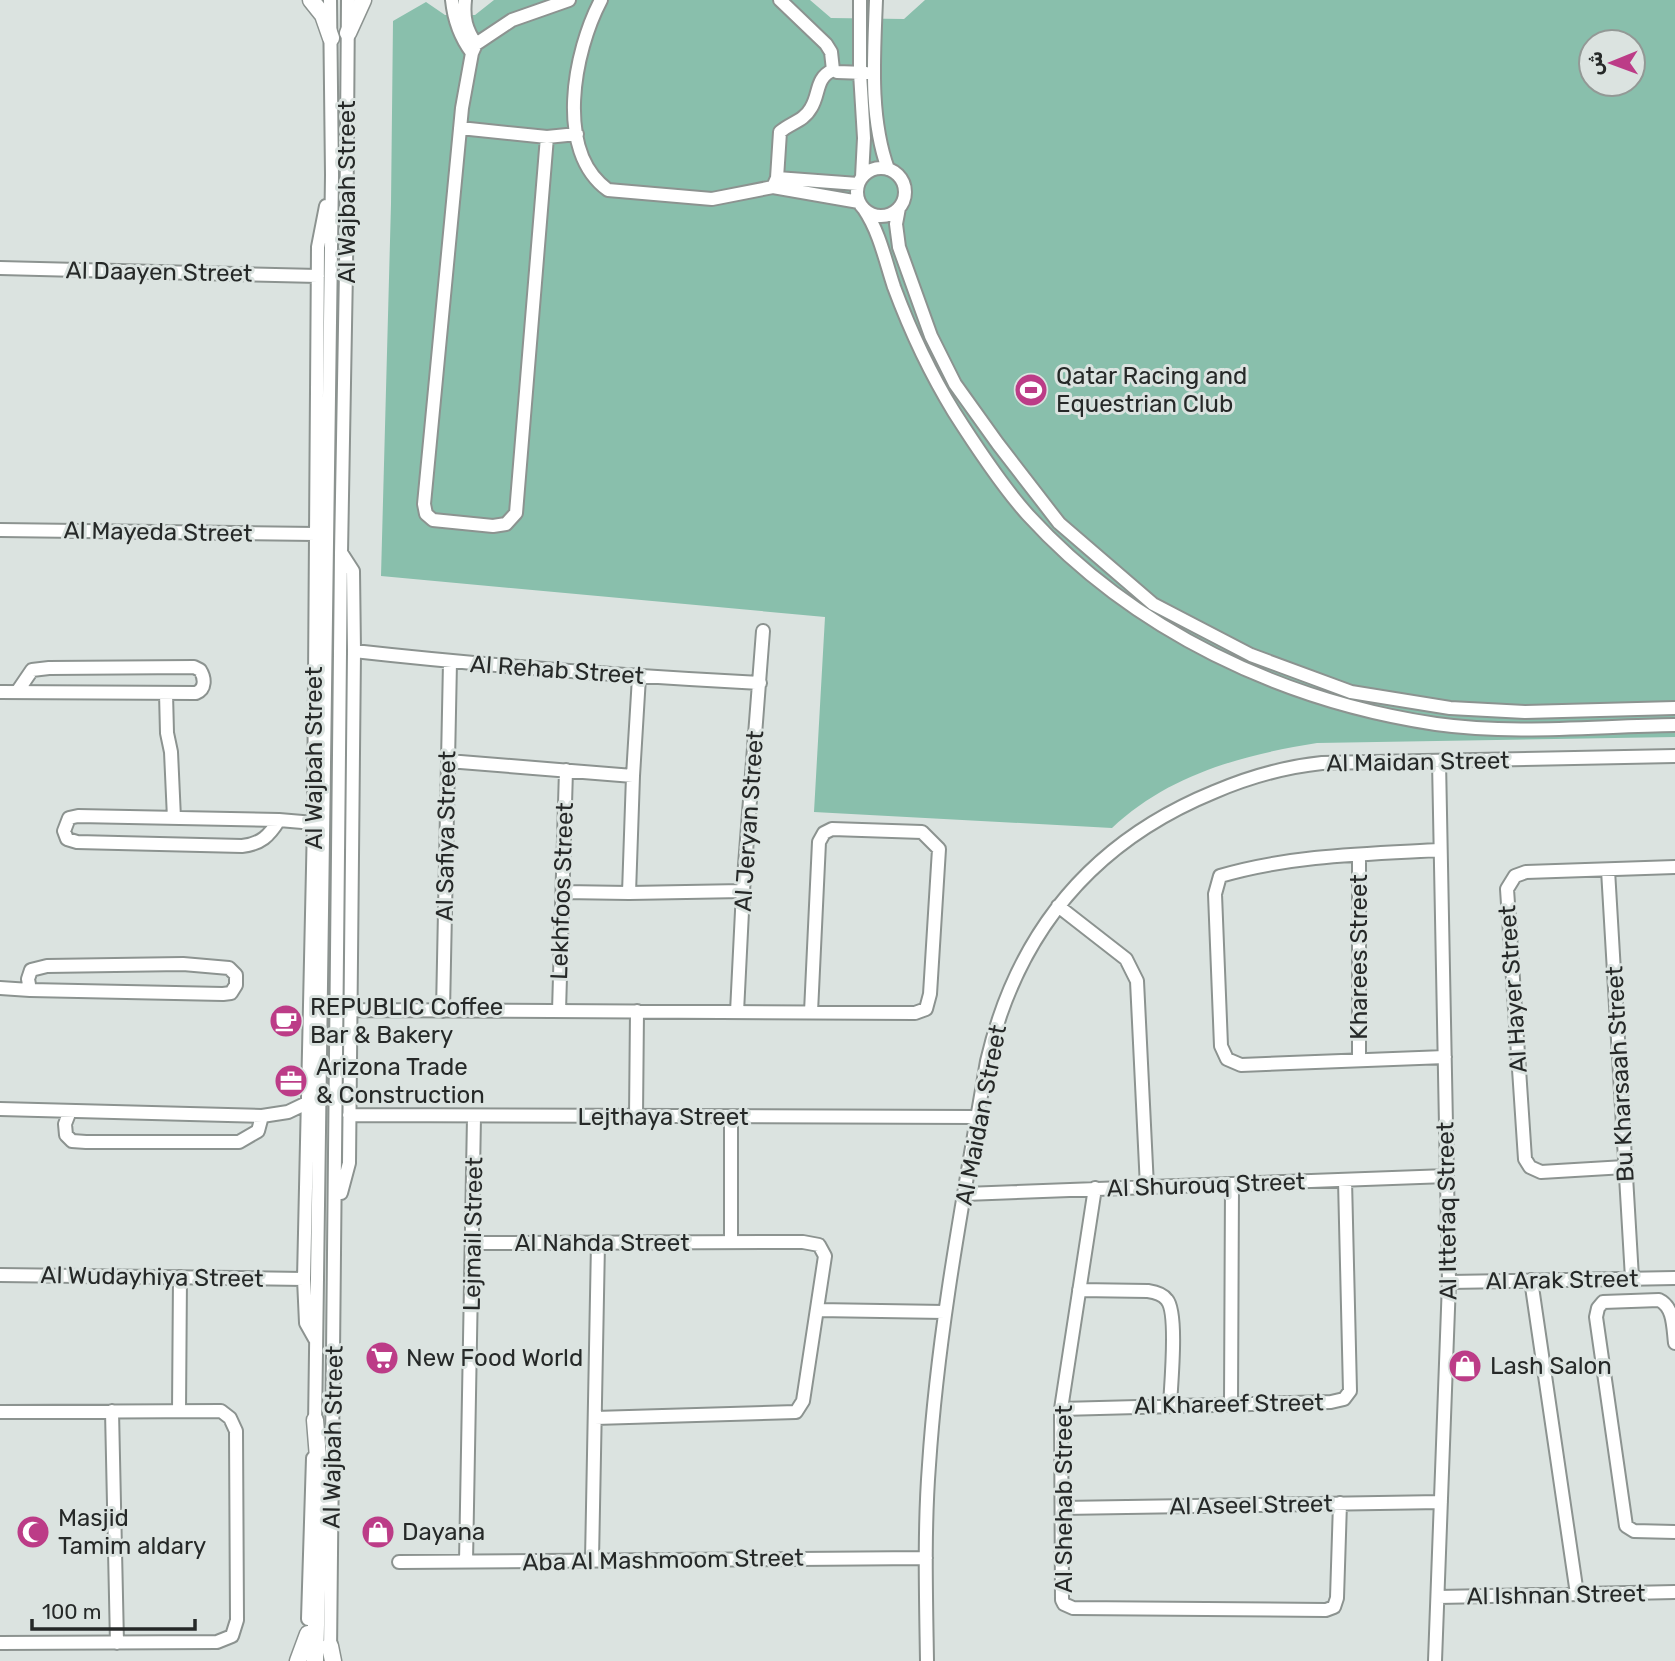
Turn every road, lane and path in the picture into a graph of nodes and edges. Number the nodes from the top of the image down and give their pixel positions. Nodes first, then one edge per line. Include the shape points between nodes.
1 (311, 0) edge
2 (330, 0) edge
3 (348, 0) edge
4 (363, 0) edge
5 (452, 0) edge
6 (465, 0) edge
7 (569, 0) edge
8 (601, 0) edge
9 (780, 0) edge
10 (860, 0) edge
11 (876, 0) edge
12 (348, 33) junction
13 (331, 38) junction
14 (474, 49) junction
15 (833, 70) junction
16 (875, 72) junction
17 (860, 73) junction
18 (460, 128) junction
19 (577, 134) junction
20 (547, 137) junction
21 (888, 169) junction
22 (332, 175) junction
23 (860, 181) junction
24 (775, 183) junction
25 (862, 205) junction
26 (898, 208) junction
27 (0, 268) edge
28 (318, 276) junction
29 (1066, 529) junction
30 (0, 530) edge
31 (316, 534) junction
32 (1054, 540) junction
33 (341, 553) junction
34 (763, 631) dead end
35 (354, 651) junction
36 (450, 662) junction
37 (1274, 664) junction
38 (639, 677) junction
39 (1267, 677) junction
40 (1320, 681) junction
41 (760, 683) junction
42 (0, 692) edge
43 (17, 692) junction
44 (166, 693) junction
45 (1314, 694) junction
46 (1675, 708) edge
47 (1675, 725) edge
48 (1675, 756) edge
49 (448, 761) junction
50 (1438, 761) junction
51 (566, 770) junction
52 (633, 776) junction
53 (174, 818) junction
54 (279, 820) junction
55 (314, 823) junction
56 (1440, 850) junction
57 (1359, 855) junction
58 (1675, 867) edge
59 (1608, 870) junction
60 (743, 891) junction
61 (563, 892) junction
62 (629, 893) junction
63 (1058, 906) junction
64 (0, 988) edge
65 (30, 990) junction
66 (349, 1010) junction
67 (443, 1011) junction
68 (559, 1011) junction
69 (637, 1012) junction
70 (737, 1012) junction
71 (811, 1012) junction
72 (1445, 1057) junction
73 (1359, 1060) junction
74 (309, 1102) junction
75 (0, 1109) edge
76 (70, 1111) junction
77 (281, 1114) junction
78 (349, 1115) junction
79 (262, 1116) junction
80 (474, 1117) junction
81 (636, 1117) junction
82 (731, 1117) junction
83 (977, 1117) junction
84 (309, 1128) junction
85 (1625, 1167) junction
86 (1447, 1176) junction
87 (1345, 1180) junction
88 (1231, 1184) junction
89 (1147, 1187) junction
90 (1094, 1188) junction
91 (965, 1194) junction
92 (336, 1214) junction
93 (598, 1242) junction
94 (731, 1242) junction
95 (473, 1243) junction
96 (0, 1275) edge
97 (180, 1277) junction
98 (1632, 1278) junction
99 (1675, 1278) edge
100 (304, 1279) junction
101 (1531, 1280) junction
102 (1449, 1282) junction
103 (1079, 1290) junction
104 (817, 1310) junction
105 (945, 1312) junction
106 (315, 1340) junction
107 (1675, 1343) edge
108 (1231, 1404) junction
109 (1170, 1405) junction
110 (1060, 1409) junction
111 (112, 1411) junction
112 (179, 1411) junction
113 (0, 1412) edge
114 (596, 1418) junction
115 (315, 1420) junction
116 (1339, 1503) junction
117 (1441, 1503) junction
118 (1062, 1508) junction
119 (1675, 1532) edge
120 (926, 1558) junction
121 (592, 1560) junction
122 (399, 1562) dead end
123 (466, 1562) junction
124 (1675, 1592) edge
125 (1577, 1594) junction
126 (1438, 1597) junction
127 (308, 1634) junction
128 (0, 1643) edge
129 (117, 1643) junction
130 (331, 1656) edge
131 (298, 1661) edge
132 (307, 1661) edge
133 (315, 1661) edge
134 (927, 1661) edge
135 (1435, 1661) edge

1 - 13 main road via 323,15
2 - 13 street, Al Wajbah Street
3 - 12 street, Al Wajbah Street
4 - 12 main road
5 - 14 street via 460,35
6 - 14 street via 465,22
7 - 14 street via 512,20
8 - 19 street via 581,48 574,86
9 - 15 street via 826,44
10 - 17 street
11 - 16 street
12 - 33 street, Al Wajbah Street
13 - 22 street, Al Wajbah Street
14 - 18 street
15 - 17 street
15 - 24 street via 822,77 808,113 780,132
16 - 17 street
16 - 21 street via 877,127
17 - 23 street via 864,138
18 - 20 street
18 - 20 street via 424,504 433,520 493,526 506,524 516,513
19 - 20 street
19 - 24 street via 584,163 608,190 712,199
21 - 23 street via 870,170
21 - 26 street via 897,173 905,190
22 - 28 street, Al Wajbah Street via 318,247
22 - 106 street, Al Wajbah Street
23 - 24 street
23 - 25 street
24 - 25 street
25 - 26 street via 881,216
25 - 32 street via 920,349 953,410 1027,514
26 - 29 street via 899,247 931,337 949,372 998,444
27 - 28 street, Al Daayen Street
28 - 31 street, Al Wajbah Street
29 - 32 street
29 - 37 street via 1153,604
30 - 31 street, Al Mayeda Street
31 - 55 street, Al Wajbah Street
32 - 39 street via 1138,612 1205,651
33 - 35 street, Al Wajbah Street via 353,571
33 - 92 street, Al Wajbah Street
34 - 41 street, Al Jeryan Street
35 - 36 street, Al Rehab Street
35 - 66 street, Al Wajbah Street
36 - 38 street, Al Rehab Street
36 - 49 street, Al Safiya Street
37 - 39 street
37 - 40 street
38 - 41 street, Al Rehab Street
38 - 52 street
39 - 45 street
40 - 45 street
40 - 46 street via 1351,692 1450,708 1525,712
41 - 60 street, Al Jeryan Street
42 - 43 street
43 - 44 street
43 - 44 street via 32,670 49,668 194,667 203,675 200,692
44 - 53 street
45 - 47 street via 1356,708 1438,724 1515,728
48 - 50 street, Al Maidan Street
49 - 51 street
49 - 67 street, Al Safiya Street
50 - 56 street, Al Ittefaq Street
50 - 63 street, Al Maidan Street via 1300,765 1232,784 1178,808 1122,843
51 - 52 street
51 - 61 street, Lekhfoos Street
52 - 62 street
53 - 54 street
53 - 54 street via 78,816 69,818 64,831 67,839 78,842 242,846 257,844
54 - 55 street
55 - 74 street, Al Wajbah Street
56 - 57 street
56 - 72 street, Al Ittefaq Street
57 - 73 street, Kharees Street
57 - 73 street via 1303,859 1233,872 1220,876 1215,894 1221,1045 1227,1059 1241,1065
58 - 59 street, Al Hayer Street
59 - 85 street, Bu Kharsaah Street
59 - 85 street, Al Hayer Street via 1520,873 1511,880 1507,894 1525,1159 1541,1171
60 - 62 street
60 - 70 street, Al Jeryan Street
61 - 62 street
61 - 68 street, Lekhfoos Street
63 - 83 street, Al Maidan Street via 1018,971 994,1029
63 - 89 street via 1126,959 1137,981
64 - 65 street
65 - 65 street via 223,994 231,993 236,975 229,968 183,964 47,966 31,970
66 - 67 street
66 - 78 street, Al Wajbah Street
67 - 68 street
68 - 69 street
69 - 70 street
69 - 81 street
70 - 71 street
71 - 71 street via 915,1013 926,1009 939,849 922,832 832,829 824,833 819,842
72 - 73 street
72 - 86 street, Al Ittefaq Street
74 - 77 street
74 - 84 street, Al Wajbah Street
75 - 76 street
76 - 79 street
76 - 79 street via 66,1135 72,1141 86,1142 239,1142 258,1131
77 - 79 street
77 - 84 street
78 - 80 street, Lejthaya Street
78 - 92 street, Al Wajbah Street via 349,1163
80 - 81 street, Lejthaya Street
80 - 95 street, Lejmail Street
81 - 82 street, Lejthaya Street
82 - 83 street, Lejthaya Street
82 - 94 street
83 - 91 street, Al Maidan Street
84 - 100 street, Al Wajbah Street
85 - 98 street, Bu Kharsaah Street
86 - 87 street, Al Shurouq Street
86 - 102 street, Al Ittefaq Street
87 - 88 street, Al Shurouq Street
87 - 108 street, Al Khareef Street via 1350,1391 1344,1399 1331,1402
88 - 89 street, Al Shurouq Street
88 - 108 street
89 - 90 street, Al Shurouq Street
90 - 91 street, Al Shurouq Street
90 - 103 street, Al Shehab Street
91 - 105 street, Al Maidan Street
92 - 130 street, Al Wajbah Street
93 - 94 street, Al Nahda Street
93 - 95 street, Al Nahda Street
93 - 114 street
94 - 104 street, Al Nahda Street via 819,1245 825,1256
95 - 123 street, Lejmail Street
96 - 97 street, Al Wudayhiya Street
97 - 100 street, Al Wudayhiya Street
97 - 112 street
98 - 99 street, Al Arak Street
98 - 101 street, Al Arak Street
100 - 106 street, Al Wajbah Street via 306,1323
101 - 102 street, Al Arak Street
101 - 125 street
102 - 117 street, Al Ittefaq Street
103 - 109 street via 1148,1291 1168,1301 1173,1316
103 - 110 street, Al Shehab Street
104 - 105 street
104 - 114 street, Al Nahda Street via 803,1401 796,1412
105 - 120 street, Al Maidan Street via 929,1463
106 - 115 street, Al Wajbah Street
107 - 119 street via 1670,1312 1659,1300 1603,1302 1598,1308 1626,1526 1634,1531
108 - 109 street, Al Khareef Street
109 - 110 street, Al Khareef Street
110 - 118 street, Al Shehab Street
111 - 112 street
111 - 113 street
111 - 129 street
112 - 129 street via 221,1411 236,1431 237,1620 232,1636 217,1642
114 - 121 street
115 - 127 street, Al Wajbah Street
115 - 133 main road via 320,1483
116 - 117 street, Al Aseel Street
116 - 118 street, Al Aseel Street
116 - 118 street, Al Shehab Street via 1337,1598 1334,1607 1326,1610 1073,1608 1062,1600
117 - 126 street, Al Ittefaq Street
120 - 121 street, Aba Al Mashmoom Street
120 - 134 street, Al Maidan Street
121 - 123 street, Aba Al Mashmoom Street
122 - 123 street, Aba Al Mashmoom Street
124 - 125 street, Al Ishnan Street
125 - 126 street, Al Ishnan Street
126 - 135 street, Al Ittefaq Street
127 - 131 main road
127 - 132 street, Al Wajbah Street
128 - 129 street

